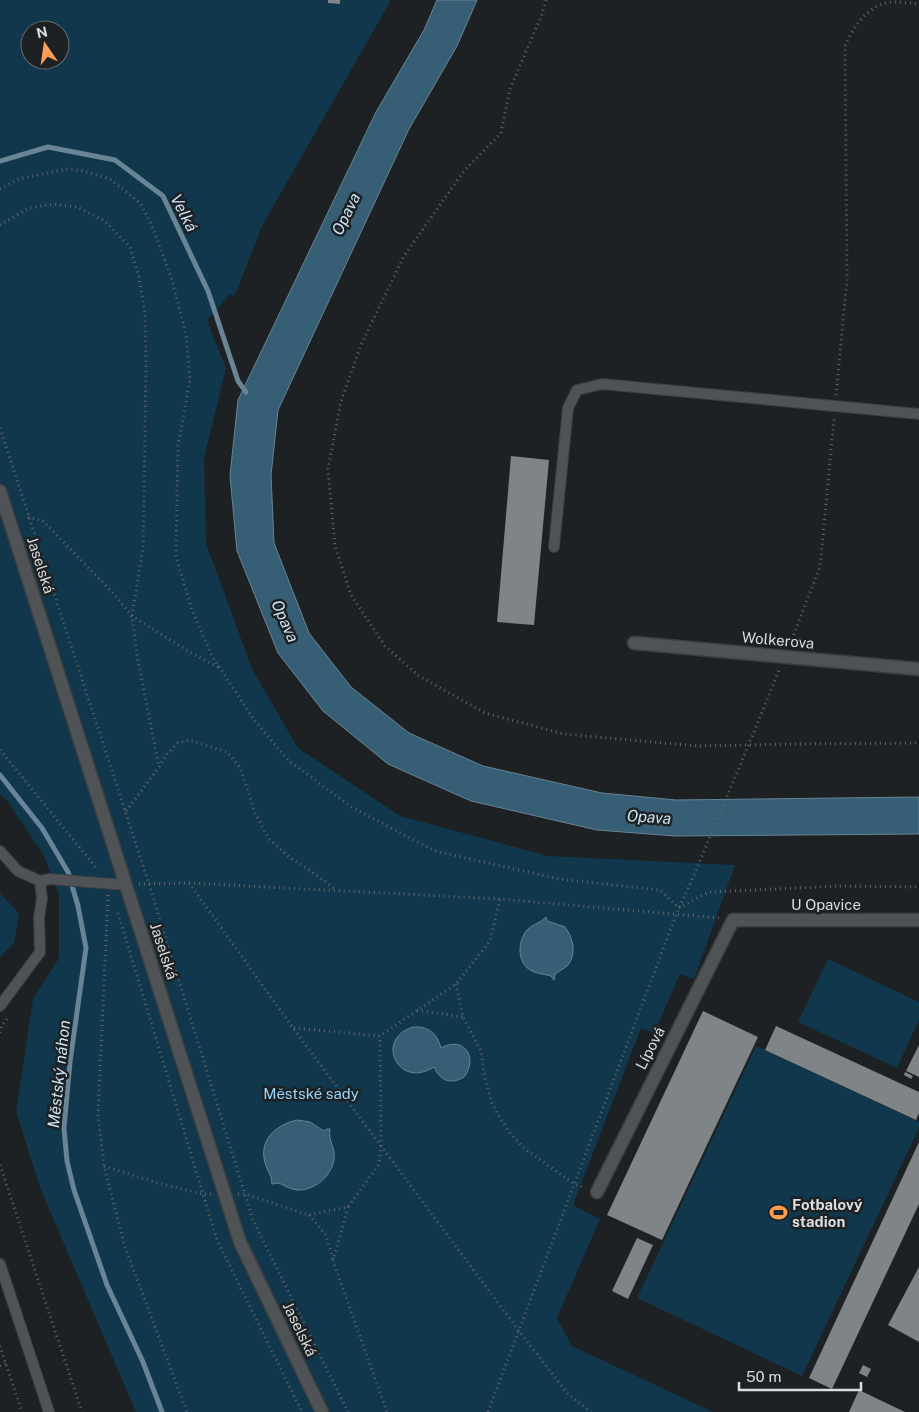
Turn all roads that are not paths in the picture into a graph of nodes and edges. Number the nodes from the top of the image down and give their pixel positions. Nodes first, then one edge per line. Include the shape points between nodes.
1 (919, 414) edge
2 (0, 491) edge
3 (554, 547) dead end
4 (634, 642) dead end
5 (919, 669) edge
6 (0, 851) edge
7 (40, 881) junction
8 (126, 885) junction
9 (733, 920) joint
10 (919, 920) edge
11 (0, 1006) edge
12 (597, 1192) road end
13 (0, 1264) edge
14 (49, 1412) edge
15 (322, 1412) edge

1 - 3 lane via 602,384 577,390 568,408
2 - 8 street, Jaselská
4 - 5 street, Wolkerova
6 - 7 lane via 18,870
7 - 8 lane
7 - 11 lane via 40,952
8 - 15 street, Jaselská via 240,1242
9 - 10 street, U Opavice
9 - 12 street, Lípová
13 - 14 lane

